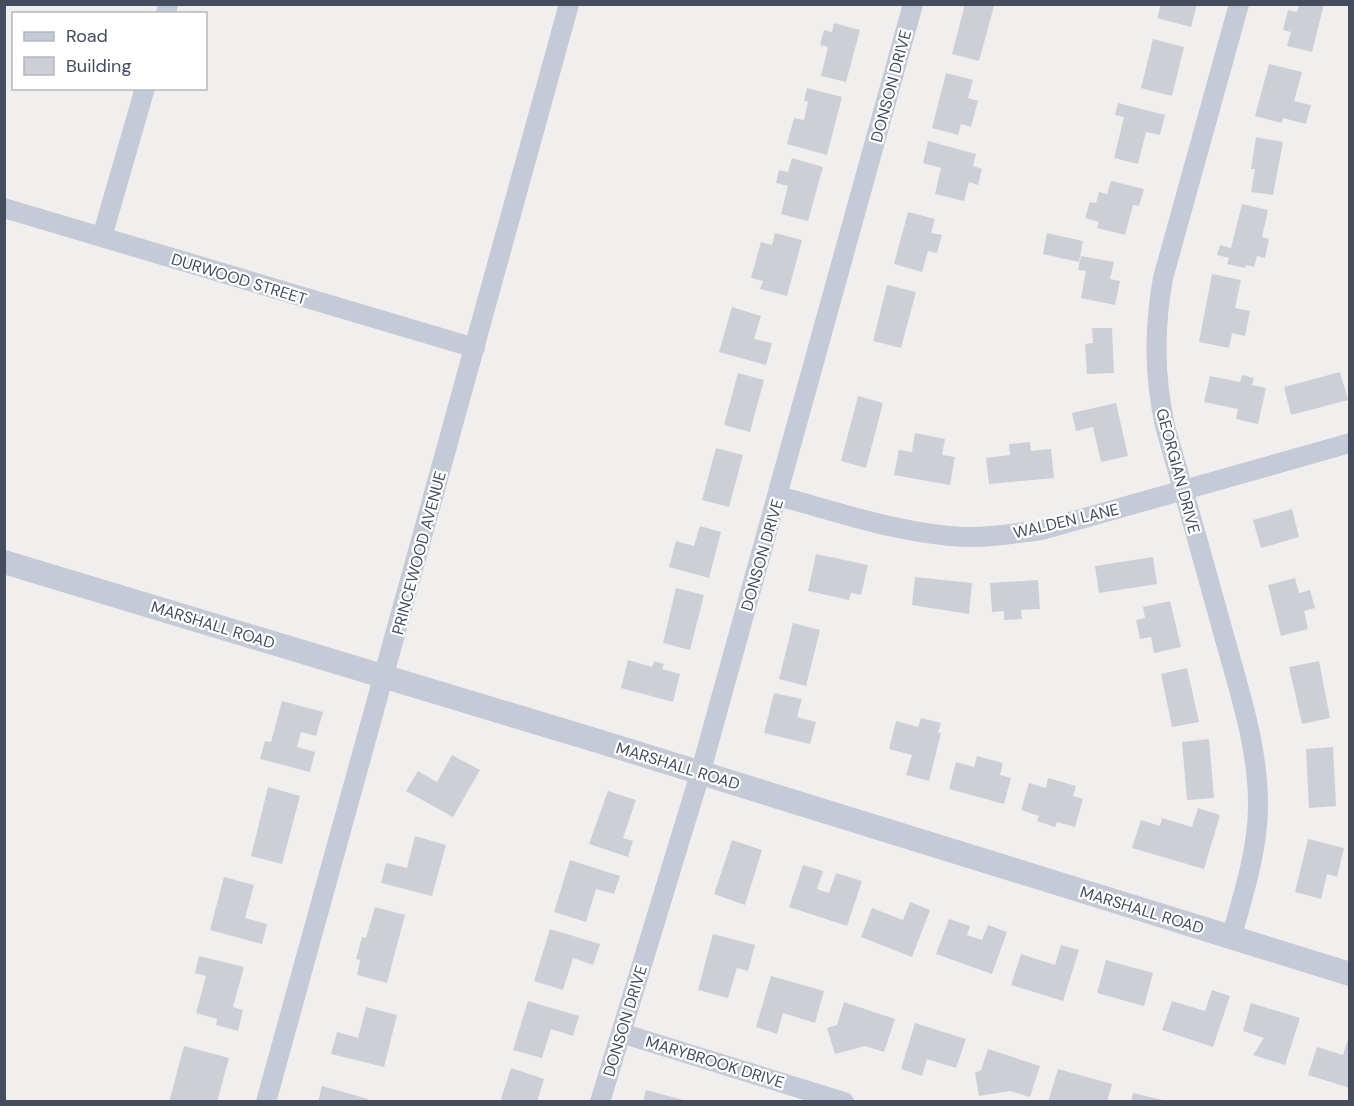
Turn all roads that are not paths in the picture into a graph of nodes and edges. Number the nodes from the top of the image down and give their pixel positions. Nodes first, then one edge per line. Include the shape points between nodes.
1 (569, 4) edge
2 (913, 4) edge
3 (1239, 4) edge
4 (144, 90) edge
5 (4, 208) edge
6 (102, 237) junction
7 (475, 348) junction
8 (1350, 443) edge
9 (1184, 492) junction
10 (778, 496) junction
11 (4, 562) edge
12 (385, 678) junction
13 (700, 774) junction
14 (1231, 938) junction
15 (1350, 974) edge
16 (621, 1033) junction
17 (266, 1101) edge
18 (600, 1101) edge
19 (844, 1101) edge

1 - 7 street, PRINCEWOOD AVENUE
2 - 10 street, DONSON DRIVE
3 - 9 street, GEORGIAN DRIVE via 1163,278 1156,318 1157,390
4 - 6 street
5 - 6 street, DURWOOD STREET
6 - 7 street, DURWOOD STREET
7 - 12 street, PRINCEWOOD AVENUE
8 - 9 street, WALDEN LANE
9 - 10 street, WALDEN LANE via 1042,530 964,537 883,524
9 - 14 street, GEORGIAN DRIVE via 1248,724 1257,773 1255,843
10 - 13 street, DONSON DRIVE
11 - 12 street, MARSHALL ROAD
12 - 13 street, MARSHALL ROAD
12 - 17 street, PRINCEWOOD AVENUE
13 - 14 street, MARSHALL ROAD
13 - 16 street, DONSON DRIVE
14 - 15 street, MARSHALL ROAD
16 - 18 street, DONSON DRIVE
16 - 19 street, MARYBROOK DRIVE

